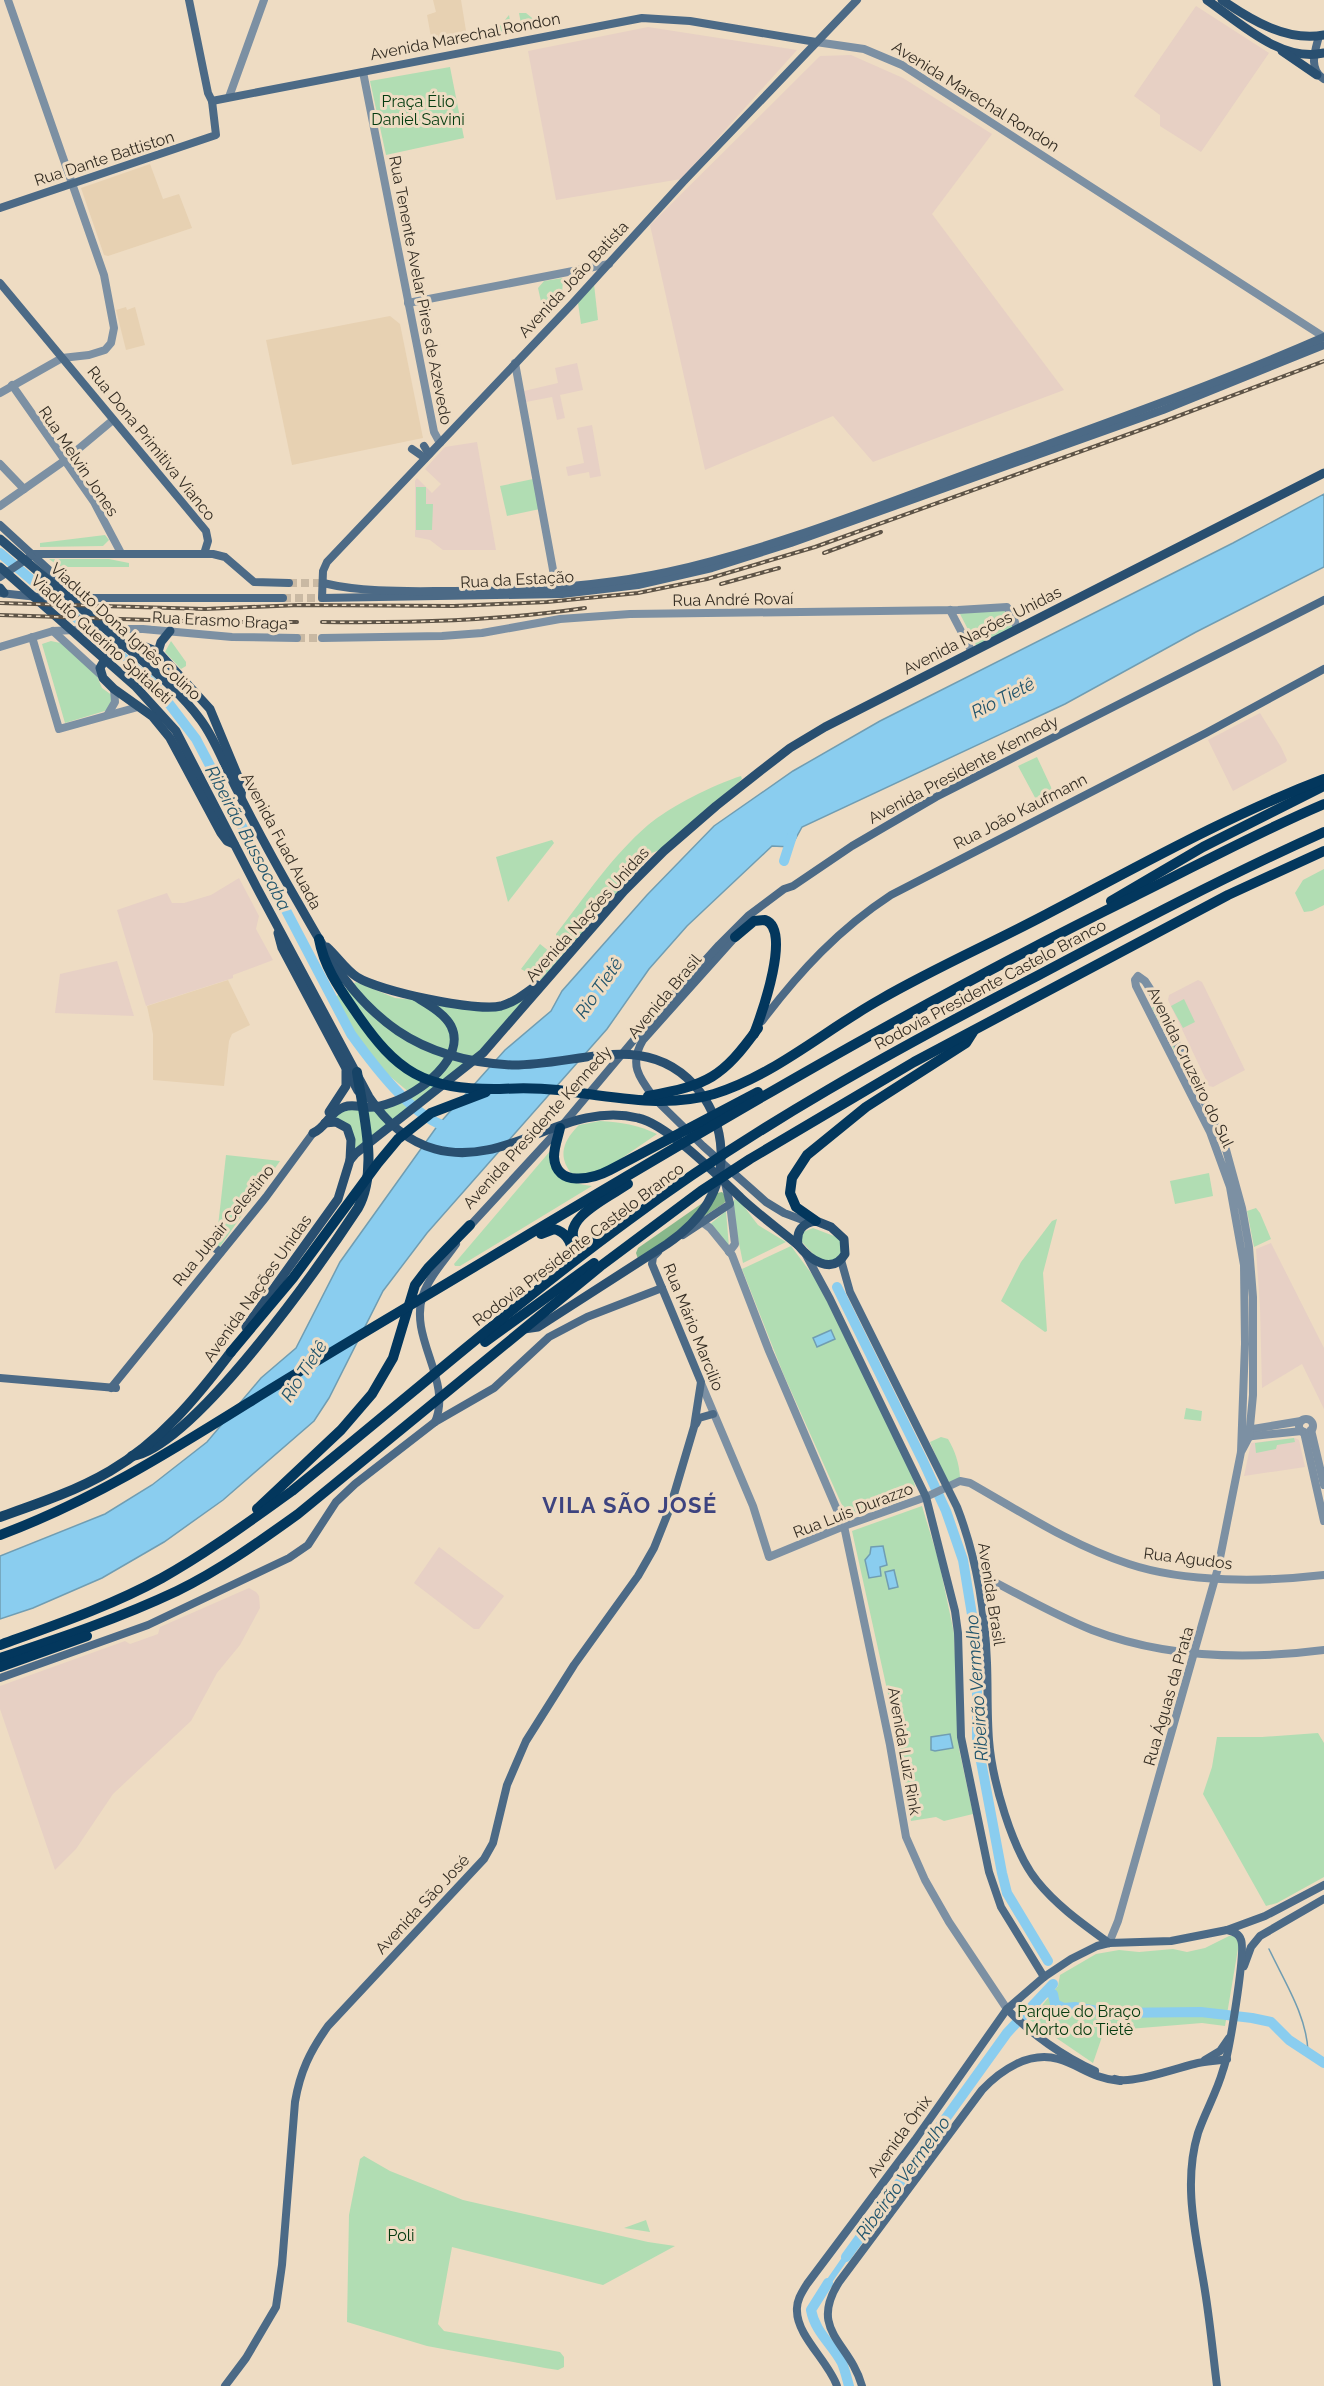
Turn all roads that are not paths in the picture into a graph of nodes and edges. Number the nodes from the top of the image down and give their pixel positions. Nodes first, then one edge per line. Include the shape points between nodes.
1 (8, 0) edge
2 (189, 0) edge
3 (264, 0) edge
4 (857, 0) edge
5 (1207, 0) edge
6 (1222, 0) edge
7 (1322, 36) edge
8 (816, 42) junction
9 (1273, 45) junction
10 (1319, 54) edge
11 (363, 72) junction
12 (1321, 77) edge
13 (229, 97) junction
14 (212, 101) junction
15 (73, 184) junction
16 (0, 208) edge
17 (609, 264) junction
18 (0, 283) edge
19 (408, 303) junction
20 (1324, 337) edge
21 (1324, 345) edge
22 (62, 358) junction
23 (515, 363) junction
24 (12, 385) junction
25 (0, 393) edge
26 (113, 420) junction
27 (440, 443) junction
28 (412, 449) dead end
29 (426, 452) junction
30 (64, 461) junction
31 (0, 464) edge
32 (1324, 473) edge
33 (24, 489) junction
34 (0, 506) edge
35 (0, 525) edge
36 (0, 539) edge
37 (121, 553) junction
38 (33, 554) junction
39 (204, 554) junction
40 (711, 565) junction
41 (0, 567) edge
42 (15, 568) junction
43 (0, 577) edge
44 (289, 583) tunnel mouth
45 (323, 583) junction
46 (556, 586) junction
47 (2, 592) edge
48 (562, 594) junction
49 (51, 597) junction
50 (283, 598) tunnel mouth
51 (322, 598) joint
52 (1324, 600) edge
53 (950, 610) junction
54 (1017, 629) junction
55 (53, 632) junction
56 (171, 632) junction
57 (32, 637) junction
58 (297, 638) tunnel mouth
59 (322, 638) tunnel mouth
60 (0, 647) edge
61 (158, 652) junction
62 (972, 652) junction
63 (1324, 669) edge
64 (101, 675) junction
65 (114, 689) junction
66 (138, 706) junction
67 (108, 714) junction
68 (220, 755) joint
69 (1324, 779) edge
70 (1324, 785) edge
71 (241, 798) junction
72 (1324, 804) edge
73 (1324, 832) edge
74 (235, 845) junction
75 (1324, 851) edge
76 (793, 886) junction
77 (276, 924) junction
78 (1061, 932) junction
79 (735, 937) junction
80 (319, 939) junction
81 (546, 980) junction
82 (412, 994) junction
83 (762, 1021) joint
84 (973, 1031) junction
85 (751, 1037) junction
86 (818, 1065) junction
87 (352, 1070) junction
88 (497, 1089) junction
89 (633, 1098) junction
90 (368, 1108) junction
91 (325, 1123) junction
92 (560, 1128) junction
93 (313, 1133) junction
94 (350, 1160) junction
95 (656, 1160) junction
96 (725, 1183) junction
97 (730, 1204) junction
98 (629, 1219) junction
99 (812, 1221) junction
100 (702, 1222) junction
101 (470, 1225) junction
102 (651, 1228) junction
103 (210, 1240) dead end
104 (516, 1242) junction
105 (798, 1245) junction
106 (221, 1252) junction
107 (729, 1252) junction
108 (805, 1253) junction
109 (841, 1260) junction
110 (1247, 1264) junction
111 (662, 1288) junction
112 (538, 1290) junction
113 (522, 1330) junction
114 (465, 1349) junction
115 (231, 1352) junction
116 (0, 1377) edge
117 (700, 1382) junction
118 (713, 1414) junction
119 (1301, 1421) junction
120 (435, 1422) junction
121 (694, 1427) junction
122 (1306, 1431) junction
123 (1245, 1434) junction
124 (132, 1456) junction
125 (960, 1481) joint
126 (1324, 1485) edge
127 (947, 1487) junction
128 (926, 1497) junction
129 (0, 1517) edge
130 (1324, 1521) edge
131 (844, 1526) junction
132 (0, 1535) edge
133 (228, 1535) junction
134 (769, 1557) joint
135 (977, 1573) junction
136 (1324, 1575) edge
137 (1216, 1577) junction
138 (156, 1600) junction
139 (0, 1645) edge
140 (1324, 1650) edge
141 (1193, 1653) junction
142 (0, 1658) edge
143 (0, 1667) edge
144 (0, 1678) edge
145 (1324, 1885) edge
146 (1324, 1899) edge
147 (1265, 1916) junction
148 (1227, 1930) junction
149 (1266, 1931) junction
150 (1109, 1943) junction
151 (1044, 1977) junction
152 (1240, 1978) junction
153 (1007, 2009) junction
154 (1230, 2036) junction
155 (1227, 2059) junction
156 (1210, 2062) junction
157 (1200, 2063) junction
158 (1220, 2080) junction
159 (1120, 2081) junction
160 (247, 2353) junction
161 (219, 2386) edge
162 (225, 2386) edge
163 (837, 2386) edge
164 (862, 2386) edge
165 (1217, 2386) edge

1 - 15 street
2 - 14 main road
3 - 13 street
4 - 8 main road, Avenida João Batista
5 - 9 main road
6 - 7 main road via 1275,30
7 - 10 main road
8 - 11 main road, Avenida Marechal Rondon via 690,21 642,18
8 - 17 main road, Avenida João Batista
8 - 20 street, Avenida Marechal Rondon via 864,49 902,65
9 - 10 main road
9 - 12 main road
10 - 12 main road
11 - 13 main road, Avenida Marechal Rondon
11 - 19 street, Rua Tenente Avelar Pires de Azevedo
13 - 14 main road, Avenida Marechal Rondon
14 - 15 main road, Rua Dante Battiston via 216,135
15 - 16 main road, Rua Dante Battiston
15 - 22 street via 100,264 114,328 105,350
17 - 19 street
17 - 23 main road, Avenida João Batista
18 - 22 main road, Rua Dona Primitiva Vianco
19 - 27 street, Rua Tenente Avelar Pires de Azevedo via 434,432
20 - 40 main road via 1220,381
21 - 40 main road via 1098,433 791,543
22 - 24 street
22 - 26 main road, Rua Dona Primitiva Vianco
23 - 27 main road, Avenida João Batista
23 - 46 street
24 - 25 street
24 - 30 street, Rua Melvin Jones
26 - 30 street
26 - 39 main road, Rua Dona Primitiva Vianco via 205,531 208,541
27 - 29 main road, Avenida João Batista
28 - 29 main road
29 - 45 main road, Avenida João Batista via 327,562
30 - 33 street
30 - 37 street, Rua Melvin Jones via 93,502
31 - 33 street
32 - 54 main road, Avenida Nações Unidas
33 - 34 street
35 - 38 main road
36 - 68 main road, Viaduto Dona Ignês Colino via 166,682 200,718
37 - 38 main road
37 - 39 main road
38 - 42 main road
38 - 49 main road via 62,582
39 - 44 main road via 225,557 254,582
40 - 46 main road, Rua da Estação
40 - 48 main road, Rua da Estação via 638,585
41 - 74 main road, Viaduto Guerino Spitaleti via 151,701 176,731
42 - 43 main road
42 - 47 main road
45 - 46 main road, Rua da Estação via 348,589 403,591
45 - 51 main road, Avenida João Batista
46 - 48 street
47 - 49 main road
48 - 51 main road, Rua da Estação
49 - 50 main road
52 - 76 main road, Avenida Presidente Kennedy via 936,797
53 - 54 street, Rua André Rovaí via 1006,607
53 - 59 street, Rua André Rovaí via 630,615 560,619 442,636
53 - 62 street
54 - 62 main road, Avenida Nações Unidas
55 - 56 street, Rua Erasmo Braga
55 - 57 street, Rua Erasmo Braga
55 - 64 street
56 - 58 street, Rua Erasmo Braga
56 - 61 main road
57 - 60 street, Rua Erasmo Braga
57 - 67 street via 59,729
61 - 64 main road via 138,644 117,650 101,665
61 - 71 main road via 210,709 242,786
62 - 81 main road, Avenida Nações Unidas via 790,748 659,856
63 - 83 main road, Rua João Kaufmann via 891,896 832,939
64 - 65 main road
65 - 66 main road
65 - 67 street via 115,702
66 - 67 street
66 - 74 main road via 165,731 221,833
68 - 71 main road, Avenida Fuad Auada
69 - 89 highway via 1190,837 855,1013 776,1065 731,1088 703,1097 665,1101
70 - 78 highway via 1203,847
71 - 80 main road, Avenida Fuad Auada
72 - 78 highway, Rodovia Presidente Castelo Branco
73 - 98 highway, Rodovia Presidente Castelo Branco via 936,1028 820,1093
74 - 77 main road
75 - 84 highway via 1208,905
76 - 79 main road, Avenida Brasil
76 - 92 main road, Avenida Presidente Kennedy via 748,916 719,945
77 - 87 main road
77 - 87 main road via 282,948
78 - 86 highway, Rodovia Presidente Castelo Branco
79 - 85 highway via 754,921 765,920 777,934 769,987
79 - 99 main road, Avenida Brasil via 643,1040 636,1053 637,1070 655,1099 741,1181 775,1208
80 - 82 main road via 356,976 385,989
80 - 88 highway via 322,957 338,985 391,1057 433,1083
80 - 113 main road via 348,985 384,1021 426,1046 481,1062 524,1065 614,1054 652,1059 674,1068 706,1100 721,1140 720,1177 702,1213 686,1231 538,1327
81 - 82 main road via 512,1002 491,1007
81 - 94 main road, Avenida Nações Unidas via 483,1053
82 - 90 main road via 452,1028 455,1041 448,1063 411,1093 395,1102
83 - 85 highway
84 - 99 highway via 966,1043 866,1107 807,1155 796,1171 790,1193 796,1207
84 - 102 highway via 750,1159
85 - 89 highway via 708,1080 684,1089
86 - 92 highway via 810,1064 595,1178 566,1175 555,1161
86 - 95 highway, Rodovia Presidente Castelo Branco
87 - 90 main road
87 - 93 main road via 345,1090
87 - 96 main road via 387,1122 421,1144 452,1153 484,1152 567,1122 617,1114 664,1129
87 - 124 highway via 369,1163 364,1197 344,1230 240,1367 196,1413 156,1446
88 - 89 highway via 544,1088
88 - 115 highway via 458,1101 423,1118 389,1148 293,1278
90 - 91 main road via 347,1106 334,1112
91 - 93 main road
91 - 94 main road via 336,1122 347,1128
92 - 101 main road, Avenida Presidente Kennedy
93 - 106 main road, Rua Jubair Celestino
94 - 115 main road, Avenida Nações Unidas via 338,1199
95 - 98 highway via 647,1172 577,1221 572,1229 573,1240 586,1245 618,1222
95 - 104 highway, Rodovia Presidente Castelo Branco
96 - 97 main road
96 - 105 main road
97 - 100 main road, Rua Mário Marcilio
97 - 107 street, Avenida Luiz Rink via 735,1244
98 - 112 highway, Rodovia Presidente Castelo Branco
99 - 105 main road via 798,1233
99 - 109 main road, Avenida Brasil via 831,1227 844,1239 846,1250
100 - 107 street, Avenida Luiz Rink
100 - 111 main road, Rua Mário Marcilio via 653,1257
101 - 120 main road, Avenida Presidente Kennedy via 421,1301 424,1333 441,1395
101 - 133 highway via 415,1286 393,1358 368,1400 333,1438
102 - 113 highway
102 - 114 highway via 640,1230 485,1342
103 - 106 main road via 211,1246
104 - 112 highway via 529,1241 551,1228 570,1242 572,1252 568,1258 541,1280
104 - 132 highway, Rodovia Presidente Castelo Branco via 174,1450 59,1511
105 - 108 main road
106 - 116 main road, Rua Jubair Celestino via 114,1388
107 - 131 street, Avenida Luiz Rink
108 - 109 main road via 825,1265
108 - 128 main road
109 - 127 main road, Avenida Brasil via 846,1282 865,1324
110 - 110 street, Avenida Cruzeiro do Sul via 1241,1200 1225,1146 1154,995 1138,976 1136,986 1220,1157
110 - 123 street via 1253,1297 1253,1395
111 - 117 main road, Rua Mário Marcilio
111 - 120 main road via 557,1331 494,1388
112 - 114 highway, Rodovia Presidente Castelo Branco
113 - 138 highway via 298,1514 194,1582
114 - 133 highway, Rodovia Presidente Castelo Branco via 292,1491
115 - 124 highway, Avenida Nações Unidas via 185,1410
117 - 118 street, Rua Mário Marcilio
117 - 121 main road, Avenida São José
118 - 121 main road via 699,1418
118 - 134 street, Rua Mário Marcilio via 753,1506
119 - 122 street via 1300,1427
119 - 122 street via 1310,1421 1313,1426
119 - 123 street
120 - 144 main road via 348,1490 328,1512 309,1545 289,1558 148,1625
121 - 160 main road, Avenida São José via 654,1548 526,1741 507,1785 487,1855 328,2026 309,2054 295,2103 278,2296 270,2320
122 - 123 street
122 - 126 street
122 - 130 street
123 - 137 street, Rua Águas da Prata
124 - 129 highway, Avenida Nações Unidas via 84,1484
125 - 127 street, Rua Luis Durazzo
125 - 137 street, Rua Agudos via 1118,1560 1147,1569
127 - 128 street, Rua Luis Durazzo
127 - 135 main road, Avenida Brasil via 967,1534
128 - 131 street, Rua Luis Durazzo
128 - 151 main road via 955,1611 961,1737 989,1872 1001,1907
131 - 134 street, Rua Luis Durazzo
131 - 153 street, Avenida Luiz Rink via 906,1837 949,1922
133 - 139 highway, Rodovia Presidente Castelo Branco via 162,1577 80,1615
135 - 141 street via 1091,1629 1128,1641
135 - 150 main road, Avenida Brasil via 987,1662 989,1743 1006,1816 1020,1853 1036,1880 1061,1907
136 - 137 street, Rua Agudos
137 - 141 street, Rua Águas da Prata
138 - 142 highway
138 - 143 highway via 148,1609 93,1633
140 - 141 street via 1233,1656
141 - 150 street, Rua Águas da Prata
145 - 147 main road
146 - 149 main road
147 - 148 main road
147 - 149 main road
148 - 150 main road via 1172,1941
148 - 152 main road via 1242,1940
149 - 152 main road via 1252,1945
150 - 151 main road, Avenida Ônix via 1071,1959
151 - 153 main road, Avenida Ônix
152 - 154 main road
153 - 159 main road, Avenida Luiz Rink via 1081,2064
153 - 163 main road, Avenida Ônix via 800,2297 796,2310 800,2323
154 - 155 main road
154 - 157 main road via 1220,2051
155 - 156 main road
155 - 158 main road
156 - 157 main road
156 - 158 main road
157 - 159 main road
158 - 165 main road via 1194,2150 1191,2191
159 - 164 main road via 1099,2078 1061,2060 1045,2057 1011,2066 982,2090 839,2282 828,2303 829,2326 853,2363
160 - 161 main road, Avenida São José
160 - 162 main road, Avenida São José

